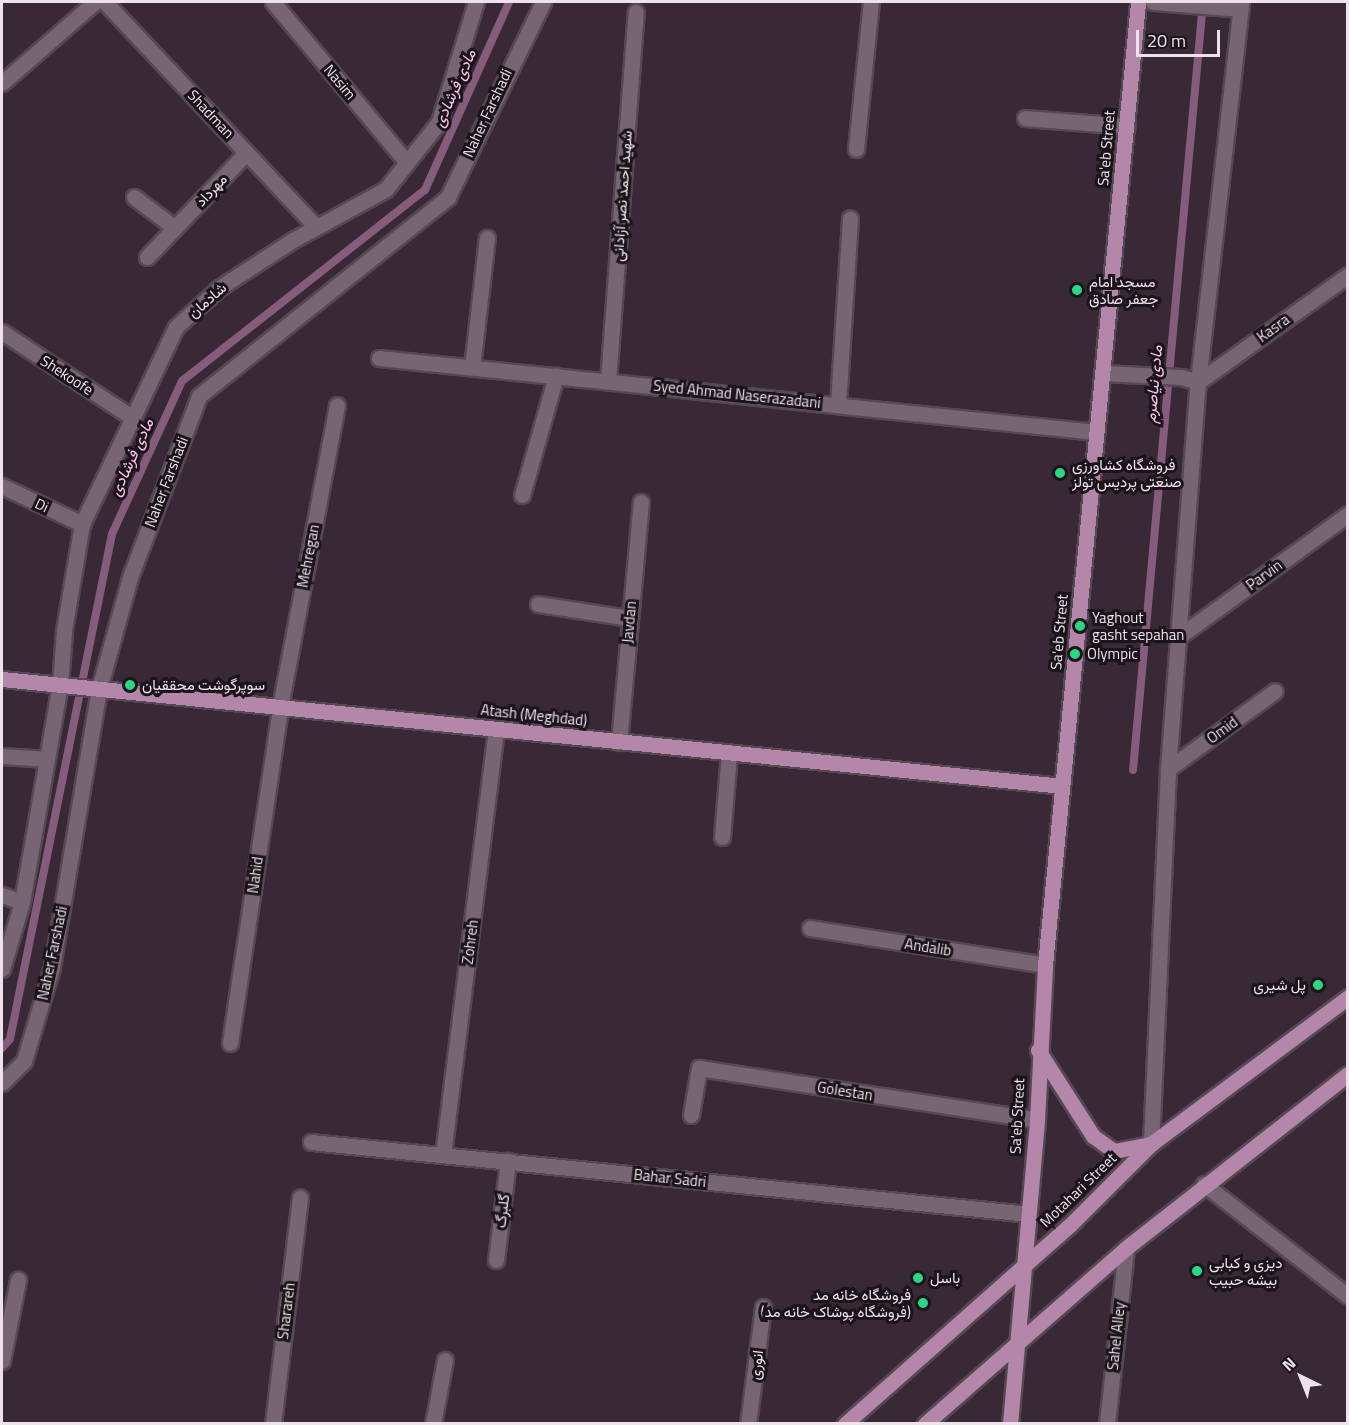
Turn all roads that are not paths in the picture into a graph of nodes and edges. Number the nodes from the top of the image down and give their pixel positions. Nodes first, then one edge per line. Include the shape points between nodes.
1 (95, 2) edge
2 (105, 2) edge
3 (273, 2) edge
4 (476, 2) edge
5 (543, 2) edge
6 (871, 2) edge
7 (1138, 2) edge
8 (1153, 2) edge
9 (1243, 4) edge
10 (636, 12) dead end
11 (2, 82) edge
12 (1025, 118) dead end
13 (1126, 126) junction
14 (856, 149) dead end
15 (246, 153) junction
16 (407, 163) junction
17 (134, 197) dead end
18 (850, 218) dead end
19 (316, 227) junction
20 (175, 228) junction
21 (487, 238) dead end
22 (147, 257) dead end
23 (1347, 274) edge
24 (2, 332) edge
25 (379, 358) dead end
26 (472, 367) junction
27 (1103, 373) junction
28 (556, 376) junction
29 (608, 381) junction
30 (1198, 382) junction
31 (838, 404) junction
32 (337, 405) dead end
33 (133, 418) junction
34 (1096, 432) junction
35 (2, 486) edge
36 (522, 495) dead end
37 (641, 502) dead end
38 (1347, 514) edge
39 (82, 524) junction
40 (538, 604) dead end
41 (629, 618) junction
42 (1181, 635) junction
43 (2, 679) edge
44 (66, 686) junction
45 (97, 689) junction
46 (1275, 691) dead end
47 (280, 707) junction
48 (496, 729) junction
49 (619, 742) junction
50 (729, 753) junction
51 (2, 756) edge
52 (46, 759) junction
53 (1168, 769) junction
54 (1062, 786) junction
55 (722, 837) dead end
56 (2, 895) edge
57 (22, 902) junction
58 (810, 928) dead end
59 (1046, 965) junction
60 (2, 969) edge
61 (1347, 997) edge
62 (230, 1044) dead end
63 (1038, 1050) junction
64 (1347, 1074) edge
65 (2, 1083) edge
66 (691, 1115) dead end
67 (1037, 1120) junction
68 (311, 1142) dead end
69 (1151, 1144) junction
70 (443, 1155) junction
71 (508, 1161) junction
72 (1204, 1184) junction
73 (300, 1198) dead end
74 (1028, 1214) junction
75 (1126, 1248) junction
76 (496, 1260) dead end
77 (1023, 1266) junction
78 (18, 1280) dead end
79 (1347, 1296) edge
80 (763, 1307) dead end
81 (1019, 1340) junction
82 (445, 1360) dead end
83 (2, 1361) edge
84 (273, 1424) edge
85 (433, 1424) edge
86 (748, 1424) edge
87 (845, 1424) edge
88 (925, 1424) edge
89 (1010, 1424) edge
90 (1107, 1424) edge

1 - 11 street
2 - 15 street, Shadman
3 - 16 street, Nasim
4 - 16 street, شادمان via 440,122
5 - 45 street, Naher Farshadi via 448,197 199,396 130,577
6 - 14 street
7 - 13 main road, Sa'eb Street
8 - 9 street
9 - 30 street
10 - 29 street, شهید احمد نصر آزادانی
12 - 13 street
13 - 27 main road, Sa'eb Street
15 - 19 street, Shadman
15 - 20 street, مهرداد
16 - 19 street, شادمان via 386,189
17 - 20 street
18 - 31 street
19 - 33 street, شادمان via 219,288 176,327
20 - 22 street, مهرداد
21 - 26 street
23 - 30 street, Kasra
24 - 33 street, Shekoofe
25 - 26 street, Syed Ahmad Naserazadani
26 - 28 street, Syed Ahmad Naserazadani
27 - 30 street via 1181,377
27 - 34 main road, Sa'eb Street
28 - 29 street, Syed Ahmad Naserazadani
28 - 36 street
29 - 31 street, Syed Ahmad Naserazadani
30 - 42 street
31 - 34 street, Syed Ahmad Naserazadani
32 - 47 street, Mehregan
33 - 39 street, شادمان
34 - 54 main road, Sa'eb Street
35 - 39 street, Di
37 - 41 street, Javdan
38 - 42 street, Parvin
39 - 44 street, شادمان via 64,630
40 - 41 street
41 - 49 street, Javdan
42 - 53 street
43 - 44 main road, Atash (Meghdad)
44 - 45 main road, Atash (Meghdad)
44 - 52 street, شادمان via 54,718
45 - 47 main road, Atash (Meghdad)
45 - 65 street, Naher Farshadi via 52,967 24,1061
46 - 53 street, Omid
47 - 48 main road, Atash (Meghdad)
47 - 62 street, Nahid
48 - 49 main road, Atash (Meghdad)
48 - 70 street, Zohreh
49 - 50 main road, Atash (Meghdad)
50 - 54 main road, Atash (Meghdad)
50 - 55 street
51 - 52 street
52 - 57 street
53 - 69 street
54 - 59 main road, Sa'eb Street
56 - 57 street
57 - 60 street
58 - 59 street, Andalib
59 - 63 main road, Sa'eb Street
61 - 69 main road, Motahari Street
63 - 67 main road, Sa'eb Street
63 - 69 main road via 1094,1136 1114,1151
64 - 72 main road
66 - 67 street, Golestan via 699,1068
67 - 74 main road, Sa'eb Street
68 - 70 street, Bahar Sadri
69 - 77 main road, Motahari Street
70 - 71 street, Bahar Sadri
71 - 74 street, Bahar Sadri
71 - 76 street, گلبرگ
72 - 75 main road
72 - 79 street
73 - 84 street, Sharareh
74 - 77 main road, Sa'eb Street
75 - 81 main road
75 - 90 street, Sahel Alley
77 - 81 main road, Sa'eb Street
77 - 87 main road, Motahari Street
78 - 83 street
80 - 86 street, انوری
81 - 88 main road
81 - 89 main road
82 - 85 street

